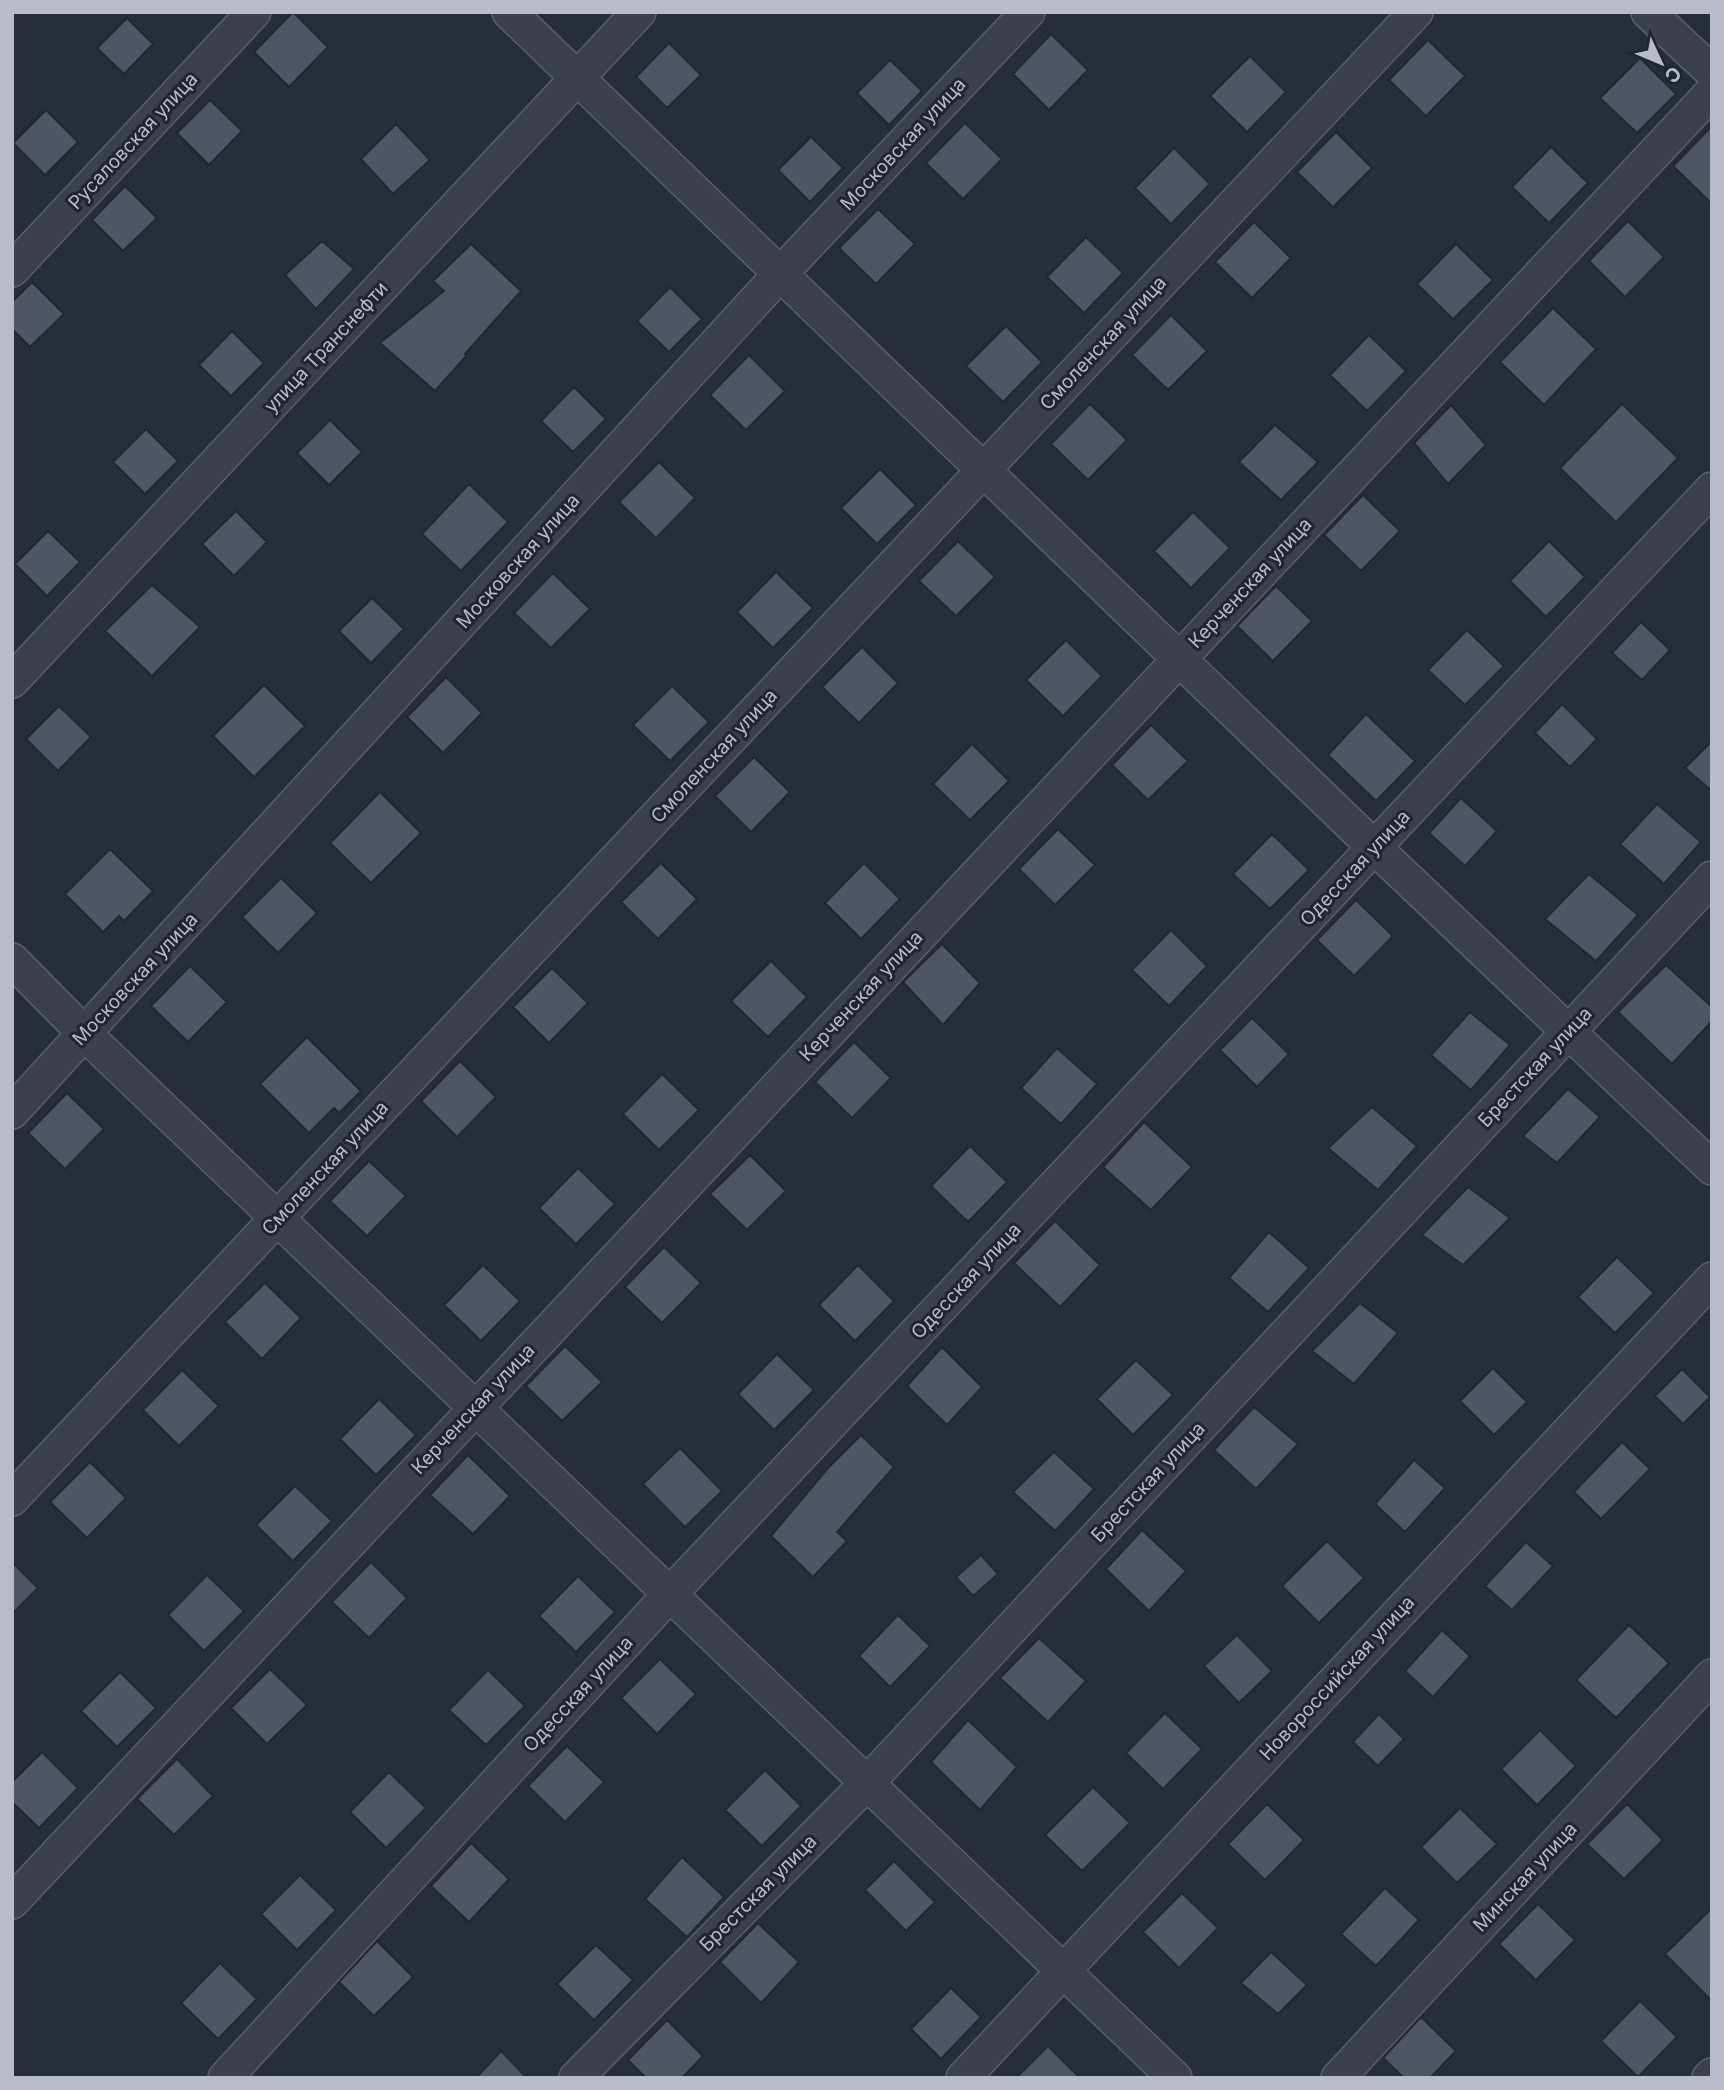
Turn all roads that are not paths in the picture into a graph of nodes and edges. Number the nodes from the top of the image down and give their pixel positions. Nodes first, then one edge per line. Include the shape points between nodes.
1 (254, 12) edge
2 (509, 12) edge
3 (639, 12) edge
4 (1028, 12) edge
5 (1416, 12) edge
6 (1648, 12) edge
7 (1712, 72) edge
8 (577, 78) junction
9 (1712, 92) edge
10 (12, 270) edge
11 (780, 274) junction
12 (983, 470) junction
13 (1712, 489) edge
14 (1179, 659) junction
15 (12, 681) edge
16 (1374, 847) junction
17 (1712, 877) edge
18 (12, 960) edge
19 (1567, 1032) junction
20 (85, 1034) junction
21 (12, 1112) edge
22 (1712, 1168) edge
23 (277, 1218) junction
24 (1712, 1279) edge
25 (475, 1407) junction
26 (12, 1499) edge
27 (670, 1594) junction
28 (1712, 1676) edge
29 (867, 1783) junction
30 (12, 1902) edge
31 (1063, 1971) junction
32 (225, 2078) edge
33 (576, 2078) edge
34 (963, 2078) edge
35 (1175, 2078) edge
36 (1338, 2078) edge

1 - 10 street, Русаловская улица
2 - 8 street
3 - 8 street, улица Транснефти
4 - 11 street, Московская улица
5 - 12 street, Смоленская улица
6 - 7 street
8 - 11 street
8 - 15 street, улица Транснефти
9 - 14 street, Керченская улица
11 - 12 street
11 - 20 street, Московская улица
12 - 14 street
12 - 23 street, Смоленская улица
13 - 16 street, Одесская улица
14 - 16 street
14 - 25 street, Керченская улица
16 - 19 street
16 - 27 street, Одесская улица
17 - 19 street, Брестская улица
18 - 20 street
19 - 22 street
19 - 29 street, Брестская улица
20 - 21 street, Московская улица
20 - 23 street
23 - 25 street
23 - 26 street, Смоленская улица
24 - 31 street, Новороссийская улица
25 - 27 street
25 - 30 street, Керченская улица
27 - 29 street
27 - 32 street, Одесская улица
28 - 36 street, Минская улица
29 - 31 street
29 - 33 street, Брестская улица
31 - 34 street, Новороссийская улица
31 - 35 street

